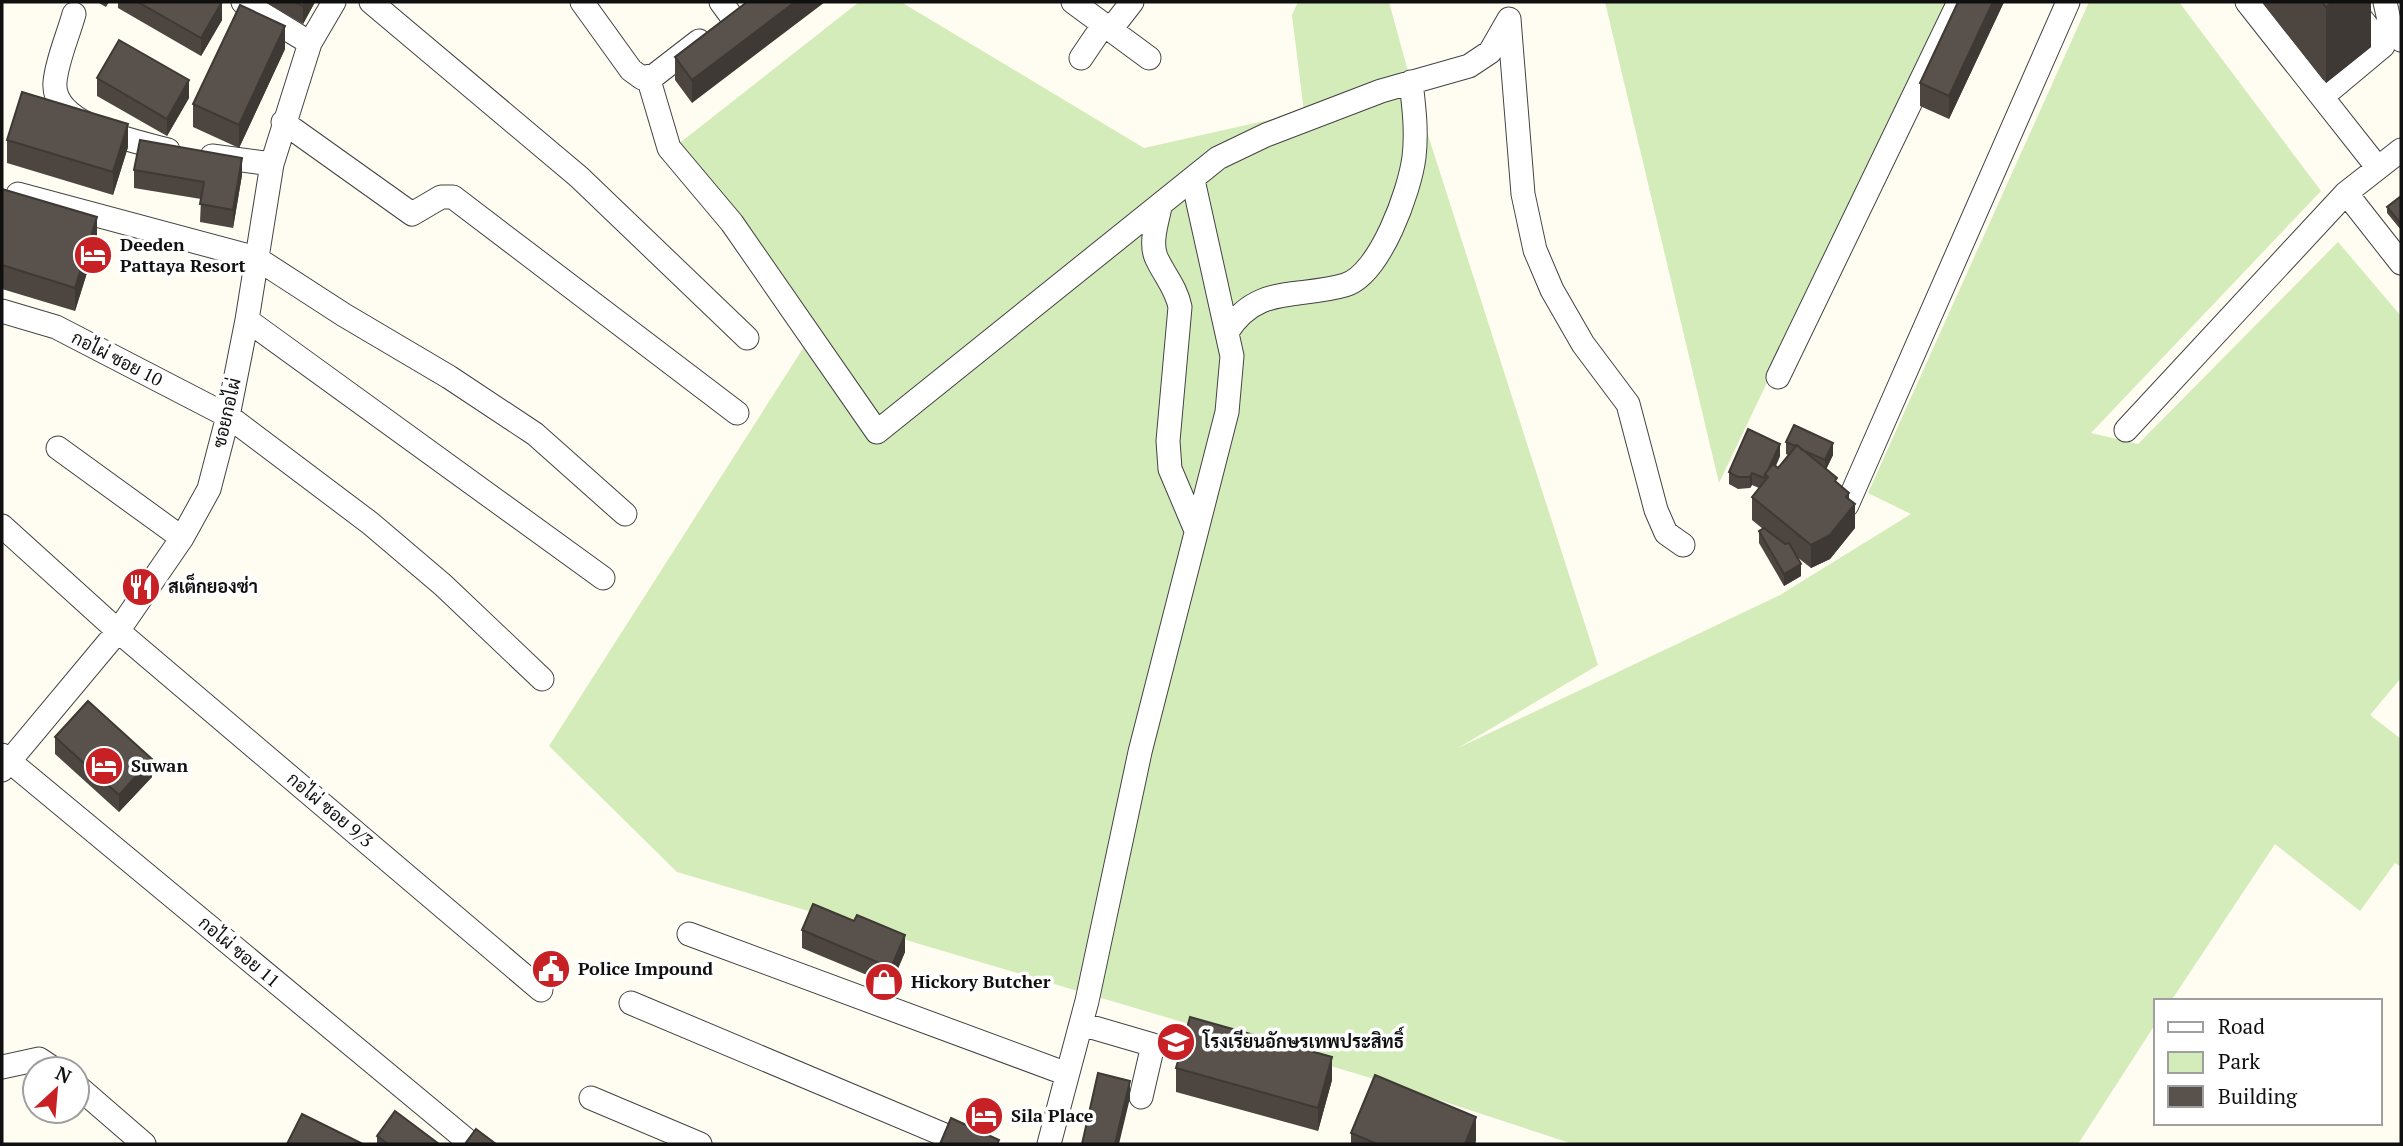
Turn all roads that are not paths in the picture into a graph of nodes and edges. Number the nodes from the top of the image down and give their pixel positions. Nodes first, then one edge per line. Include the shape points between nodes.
1 (243, 2) edge
2 (334, 2) edge
3 (371, 2) edge
4 (582, 2) edge
5 (752, 2) edge
6 (1073, 2) edge
7 (1132, 2) edge
8 (1959, 2) edge
9 (2068, 2) edge
10 (2247, 2) edge
11 (2348, 2) edge
12 (2385, 2) edge
13 (727, 9) edge
14 (74, 14) dead end
15 (1107, 27) junction
16 (2401, 40) edge
17 (310, 43) junction
18 (1081, 58) dead end
19 (1149, 58) dead end
20 (648, 77) junction
21 (1411, 82) junction
22 (2322, 97) junction
23 (283, 122) junction
24 (2401, 150) edge
25 (272, 163) junction
26 (2378, 169) junction
27 (1193, 180) junction
28 (2346, 193) junction
29 (18, 194) edge
30 (1160, 207) junction
31 (256, 258) junction
32 (2401, 262) edge
33 (1216, 288) junction
34 (1176, 290) junction
35 (2, 312) edge
36 (247, 320) junction
37 (1227, 332) junction
38 (747, 338) dead end
39 (1778, 377) dead end
40 (737, 413) dead end
41 (228, 416) junction
42 (2126, 430) dead end
43 (58, 447) dead end
44 (1847, 505) edge
45 (625, 514) dead end
46 (2, 526) edge
47 (1195, 528) junction
48 (182, 538) junction
49 (1684, 545) dead end
50 (603, 578) dead end
51 (118, 631) junction
52 (542, 679) dead end
53 (4, 762) edge
54 (689, 934) dead end
55 (541, 990) dead end
56 (631, 1003) dead end
57 (1081, 1024) junction
58 (21, 1063) edge
59 (2, 1067) edge
60 (1067, 1074) junction
61 (1142, 1097) dead end
62 (91, 1098) edge
63 (591, 1098) dead end
64 (469, 1142) edge
65 (144, 1144) edge
66 (700, 1144) edge
67 (966, 1144) edge
68 (1049, 1144) edge

1 - 17 street
2 - 17 street, ซอยกอไผ่
3 - 38 street via 579,177
4 - 20 street via 631,70
5 - 13 street
6 - 15 street
7 - 15 street
8 - 39 street
9 - 44 street
10 - 22 street
11 - 22 street via 2384,46
12 - 16 street
13 - 20 street
14 - 25 street via 55,82 56,98 68,114 91,126 167,149
15 - 18 street
15 - 19 street
17 - 23 street, ซอยกอไผ่
20 - 30 street via 669,148 732,223 877,432
21 - 27 street via 1266,135 1218,158
21 - 37 street via 1414,159 1395,222 1380,250 1347,285 1263,299 1237,317
21 - 49 street via 1469,66 1490,52 1509,19 1523,194 1535,250 1583,344 1628,404 1656,510 1666,533
22 - 26 street
23 - 25 street, ซอยกอไผ่
23 - 40 street via 412,214 441,197 453,197
24 - 26 street
25 - 31 street, ซอยกอไผ่
26 - 28 street
27 - 30 street
27 - 33 street
28 - 32 street
28 - 42 street
29 - 31 street
30 - 34 street via 1155,255
31 - 36 street, ซอยกอไผ่
31 - 45 street via 536,434
33 - 34 street
33 - 37 street
34 - 47 street via 1180,307 1168,441 1170,468
35 - 41 street, กอไผ่ ซอย 10 via 56,327
36 - 41 street, ซอยกอไผ่
36 - 50 street
37 - 47 street via 1232,356 1227,412
41 - 48 street, ซอยกอไผ่ via 209,489
41 - 52 street, กอไผ่ ซอย 10 via 370,523
43 - 48 street
46 - 51 street, กอไผ่ ซอย 9/3
47 - 57 street
48 - 51 street, ซอยกอไผ่
51 - 53 street, ซอยกอไผ่
51 - 55 street, กอไผ่ ซอย 9/3
53 - 64 street, กอไผ่ ซอย 11
54 - 60 street
56 - 67 street
57 - 60 street
57 - 61 street via 1153,1045
58 - 59 street
60 - 68 street
62 - 65 street
63 - 66 street

